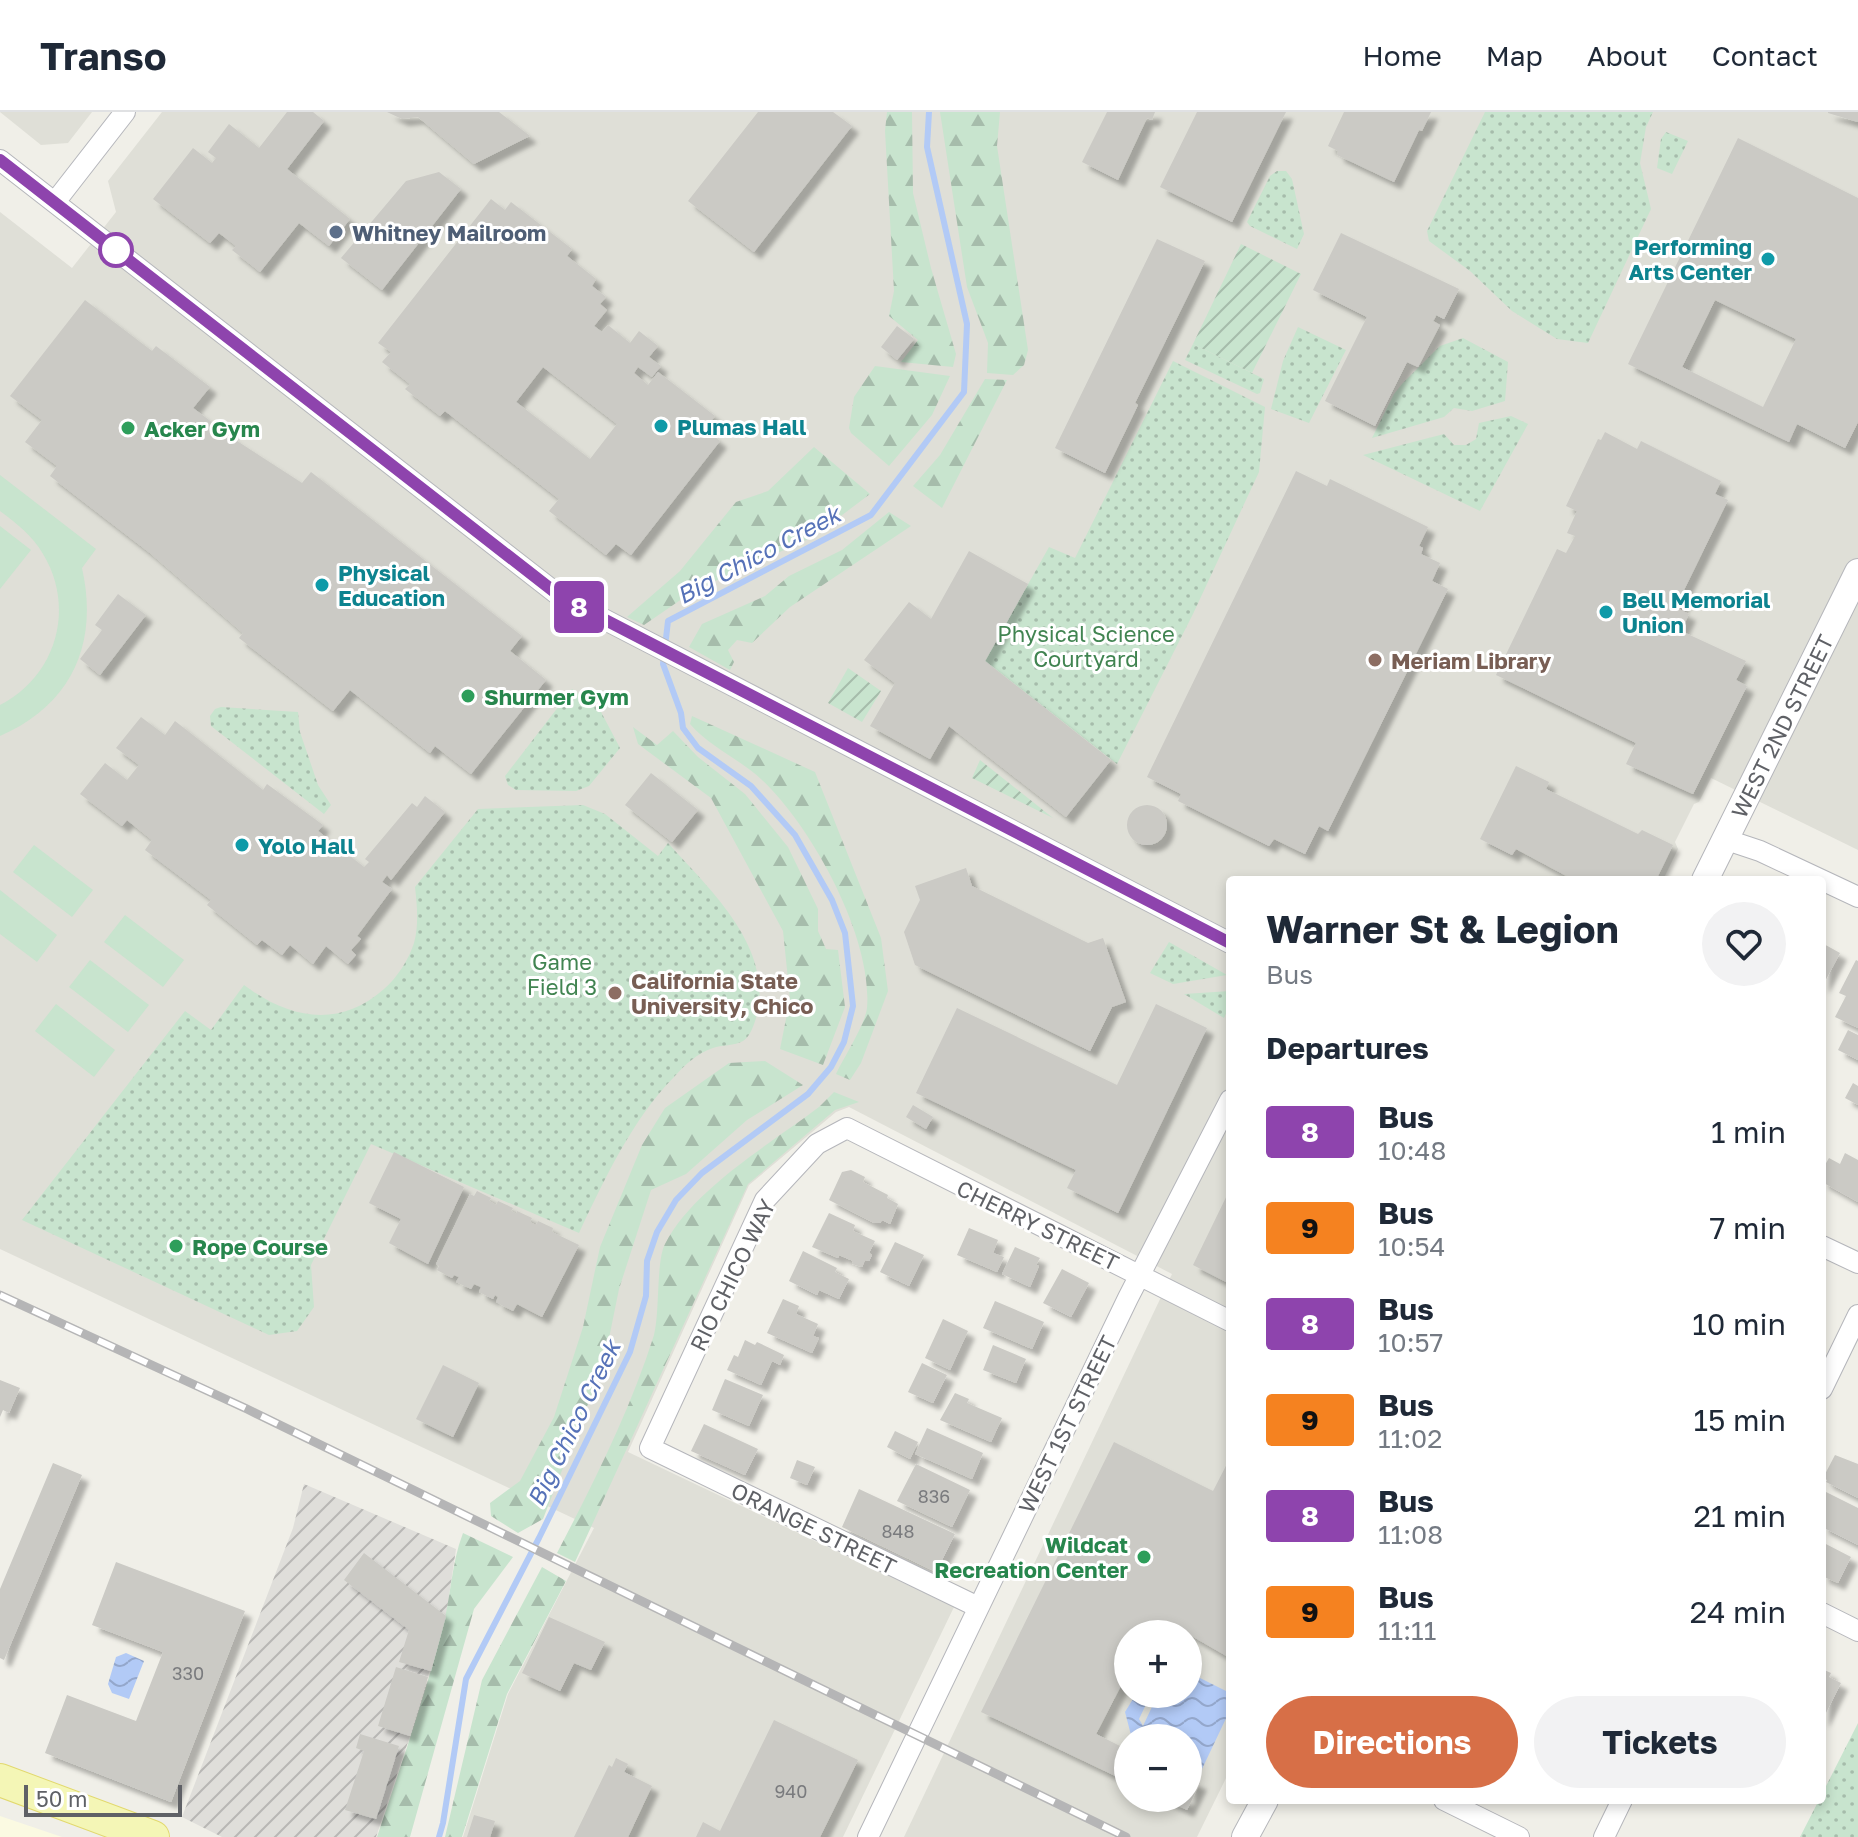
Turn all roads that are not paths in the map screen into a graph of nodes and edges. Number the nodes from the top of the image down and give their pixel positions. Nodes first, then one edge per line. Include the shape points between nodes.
1 (125, 112) edge
2 (0, 160) edge
3 (55, 202) junction
4 (1858, 572) edge
5 (1724, 839) junction
6 (1707, 876) edge
7 (1813, 876) edge
8 (1826, 882) edge
9 (1858, 897) edge
10 (1226, 941) edge
11 (1226, 1108) edge
12 (847, 1128) joint
13 (1826, 1248) edge
14 (1858, 1263) edge
15 (1139, 1275) junction
16 (1858, 1315) edge
17 (1226, 1319) edge
18 (1826, 1381) edge
19 (650, 1448) joint
20 (978, 1607) junction
21 (1826, 1615) edge
22 (1858, 1631) edge
23 (0, 1780) edge
24 (1263, 1804) edge
25 (1452, 1804) edge
26 (1620, 1804) edge
27 (153, 1837) edge
28 (868, 1837) edge
29 (1245, 1837) edge
30 (1519, 1837) edge
31 (1604, 1837) edge

1 - 3 street
2 - 3 street
3 - 10 street via 561,597
4 - 5 street, WEST 2ND STREET
5 - 6 street, WEST 2ND STREET
5 - 7 street
8 - 9 street
11 - 15 street, WEST 1ST STREET
12 - 15 street, CHERRY STREET
12 - 19 street, RIO CHICO WAY via 817,1144 765,1200
13 - 14 street
15 - 17 street, CHERRY STREET
15 - 20 street, WEST 1ST STREET
16 - 18 street
19 - 20 street, ORANGE STREET
20 - 28 street, WEST 1ST STREET
21 - 22 street
23 - 27 main road
24 - 29 street
25 - 30 street
26 - 31 street

